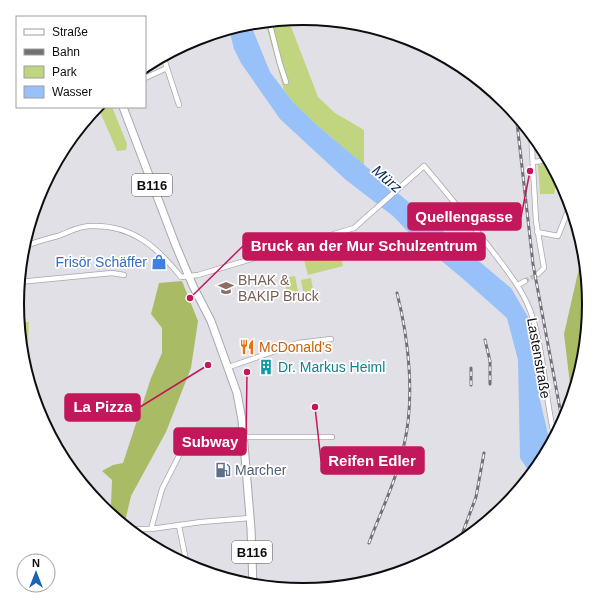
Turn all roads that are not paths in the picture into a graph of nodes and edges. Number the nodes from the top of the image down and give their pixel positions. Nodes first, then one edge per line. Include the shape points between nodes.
1 (271, 27) edge
2 (164, 62) edge
3 (166, 68) junction
4 (146, 78) edge
5 (286, 82) dead end
6 (178, 105) dead end
7 (123, 108) edge
8 (532, 143) edge
9 (543, 161) edge
10 (533, 162) junction
11 (567, 213) edge
12 (537, 232) junction
13 (31, 244) edge
14 (538, 274) dead end
15 (124, 275) dead end
16 (189, 277) junction
17 (25, 281) edge
18 (525, 281) tunnel mouth
19 (518, 286) junction
20 (331, 339) dead end
21 (229, 367) junction
22 (553, 430) edge
23 (243, 434) junction
24 (332, 437) dead end
25 (250, 518) junction
26 (179, 526) junction
27 (137, 529) edge
28 (151, 529) junction
29 (185, 558) edge
30 (252, 579) edge

1 - 5 street
2 - 3 street
3 - 4 street
3 - 6 street
7 - 16 main road, B116
8 - 10 street
9 - 10 street
10 - 12 street
11 - 12 street via 558,236
12 - 14 street via 544,268
13 - 16 street via 78,228 105,227 143,239 170,262 181,277
15 - 17 street via 112,273
16 - 19 street, Lastenstraße via 354,228 424,166
16 - 21 main road, B116 via 211,321
18 - 19 street
19 - 22 street, Lastenstraße via 534,320
20 - 21 street via 298,343
21 - 23 main road, B116 via 237,393
23 - 24 street
23 - 25 main road, B116
23 - 28 street via 190,434 164,483
25 - 26 street
25 - 30 main road, B116
26 - 28 street
26 - 29 street
27 - 28 street

